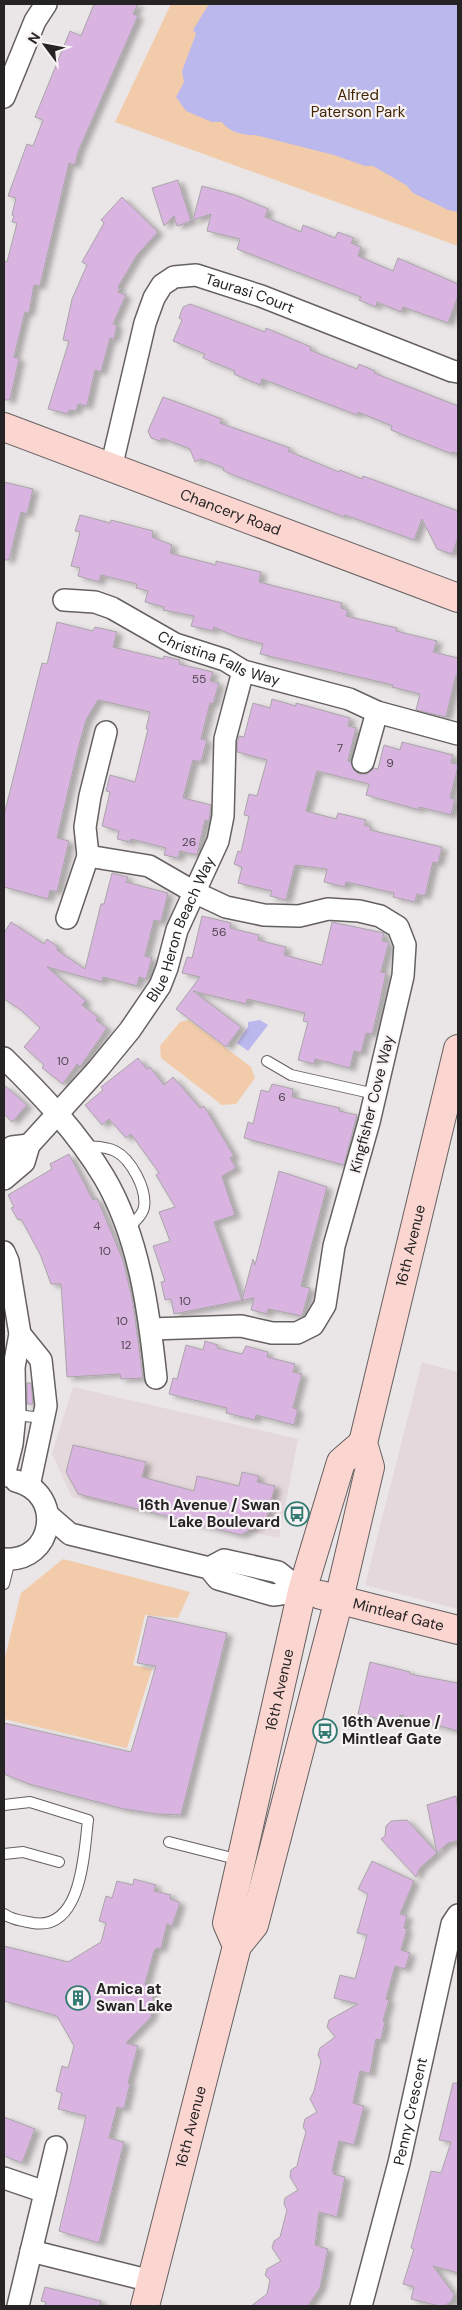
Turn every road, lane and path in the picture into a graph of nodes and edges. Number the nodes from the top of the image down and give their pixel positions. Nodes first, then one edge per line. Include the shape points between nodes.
1 (46, 4) edge
2 (4, 97) edge
3 (458, 372) edge
4 (4, 427) edge
5 (111, 468) junction
6 (458, 598) edge
7 (64, 600) dead end
8 (243, 671) junction
9 (377, 712) junction
10 (106, 732) dead end
11 (458, 734) edge
12 (363, 762) dead end
13 (88, 856) junction
14 (194, 892) junction
15 (67, 918) dead end
16 (458, 1049) edge
17 (4, 1058) edge
18 (267, 1061) dead end
19 (376, 1094) junction
20 (59, 1114) junction
21 (29, 1145) junction
22 (84, 1146) junction
23 (4, 1154) edge
24 (4, 1179) edge
25 (128, 1230) junction
26 (4, 1252) edge
27 (151, 1329) junction
28 (20, 1334) junction
29 (156, 1378) dead end
30 (15, 1415) junction
31 (44, 1418) junction
32 (363, 1443) junction
33 (4, 1476) edge
34 (4, 1481) edge
35 (30, 1486) junction
36 (48, 1515) junction
37 (70, 1534) junction
38 (36, 1549) junction
39 (7, 1559) edge
40 (4, 1584) edge
41 (302, 1591) junction
42 (339, 1599) junction
43 (458, 1630) edge
44 (4, 1805) edge
45 (169, 1842) dead end
46 (4, 1854) edge
47 (241, 1860) junction
48 (59, 1862) dead end
49 (4, 1914) edge
50 (458, 1915) edge
51 (237, 1946) junction
52 (56, 2147) dead end
53 (4, 2178) edge
54 (45, 2192) junction
55 (32, 2251) junction
56 (148, 2294) edge
57 (18, 2306) edge
58 (361, 2306) edge

1 - 2 street
3 - 5 street, Taurasi Court via 261,296 196,275 174,277 158,291 145,323
4 - 5 main road, Chancery Road
5 - 6 main road, Chancery Road
7 - 8 street, Christina Falls Way via 95,602 112,608 175,644 225,660
8 - 9 street, Christina Falls Way via 349,699
8 - 14 street, Blue Heron Beach Way via 225,740 224,816 218,841
9 - 11 street, Christina Falls Way
9 - 12 street
10 - 13 street via 85,827
13 - 14 street, Kingfisher Cove Way via 149,866
13 - 15 street
14 - 19 street, Kingfisher Cove Way via 226,907 264,915 299,916 328,909 359,910 380,916 398,927 405,944 403,976
14 - 20 street, Blue Heron Beach Way via 177,930 160,986 130,1030
16 - 32 main road, 16th Avenue
17 - 20 street
18 - 19 lane via 291,1075
19 - 27 street, Kingfisher Cove Way via 334,1246 326,1305 313,1325 297,1333 272,1333 241,1326
20 - 21 street, Blue Heron Beach Way
20 - 22 street
21 - 23 street, Blue Heron Beach Way via 12,1147
21 - 24 street, Blue Heron Beach Way via 24,1162
22 - 25 street via 112,1192
22 - 25 lane via 105,1147 128,1161 145,1197 144,1210
25 - 27 street
26 - 28 street
27 - 29 street
28 - 30 street via 14,1367
28 - 31 street via 41,1360 46,1406
30 - 31 lane
30 - 33 street
31 - 35 street
32 - 41 main road, 16th Avenue via 341,1462
32 - 42 main road, 16th Avenue via 370,1467
34 - 35 street
35 - 36 street via 42,1498
36 - 37 street
36 - 38 street via 46,1532
37 - 38 street via 49,1540
37 - 41 street via 209,1568 224,1560 278,1572
38 - 39 street via 24,1557
39 - 40 lane
41 - 42 main road, Mintleaf Gate
41 - 47 main road, 16th Avenue
42 - 43 main road, Mintleaf Gate
42 - 51 main road, 16th Avenue via 254,1925
44 - 49 lane via 30,1802 88,1820 76,1894 60,1918 42,1924
45 - 47 lane
46 - 48 lane via 23,1852
47 - 51 main road, 16th Avenue via 226,1923
50 - 58 street, Penny Crescent via 452,1924 399,2163
51 - 56 main road, 16th Avenue
52 - 54 street
53 - 54 street
54 - 55 street
55 - 56 street
55 - 57 street

